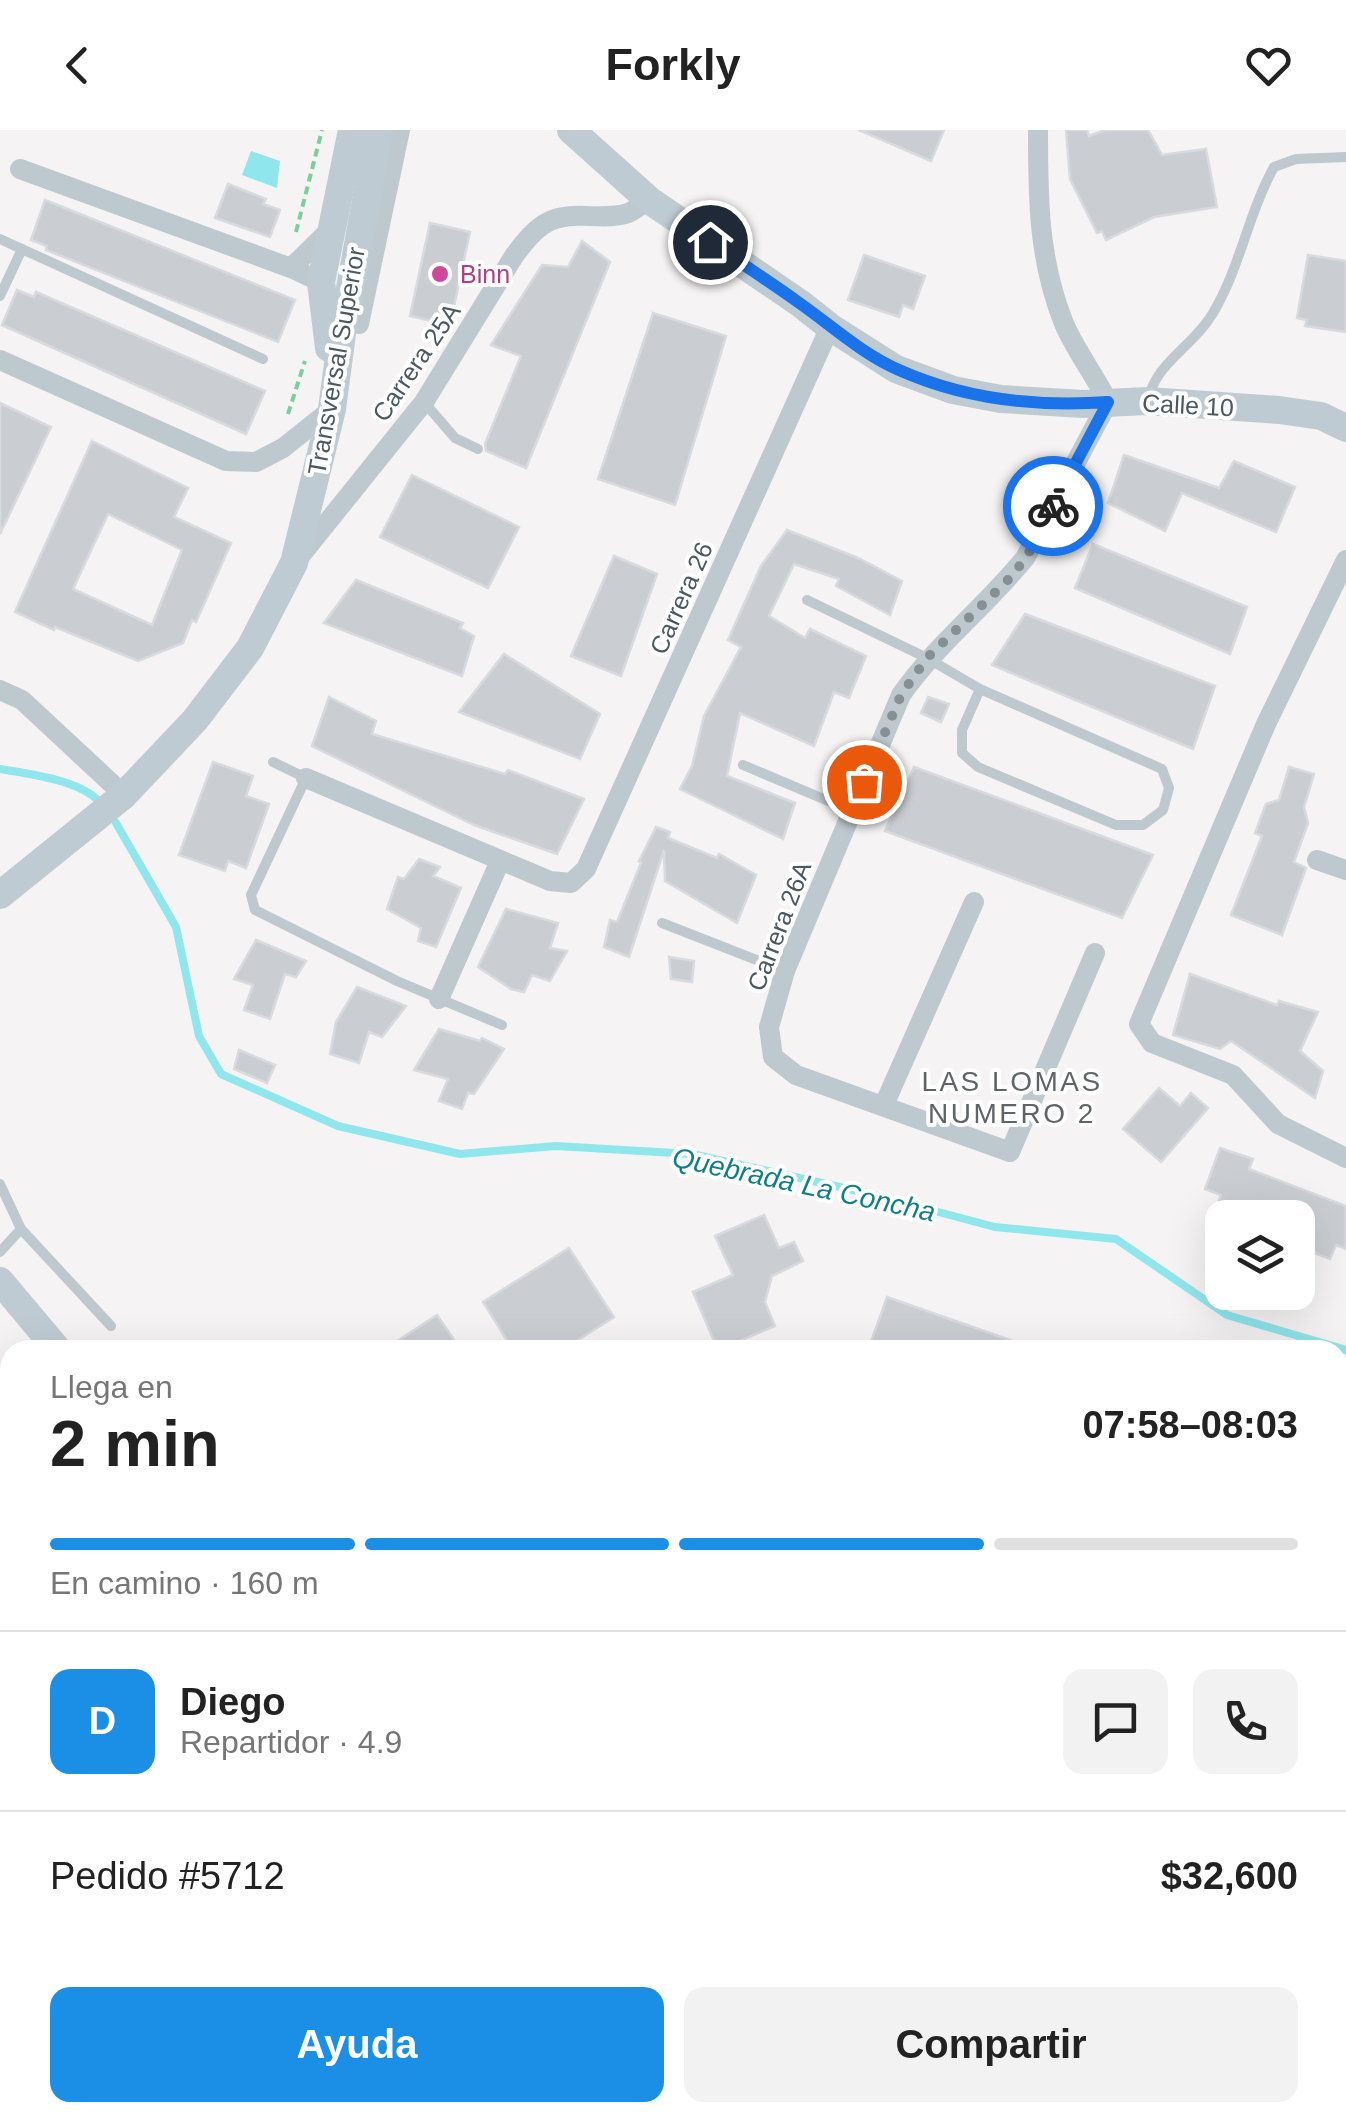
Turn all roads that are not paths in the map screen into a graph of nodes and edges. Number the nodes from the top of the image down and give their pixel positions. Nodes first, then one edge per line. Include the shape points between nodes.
1 (352, 130) edge
2 (379, 130) edge
3 (400, 130) edge
4 (572, 130) edge
5 (1038, 130) edge
6 (1346, 157) edge
7 (20, 169) dead end
8 (648, 200) junction
9 (332, 228) junction
10 (0, 239) edge
11 (22, 249) junction
12 (291, 268) junction
13 (321, 282) junction
14 (0, 296) edge
15 (351, 325) junction
16 (830, 328) junction
17 (263, 359) dead end
18 (0, 360) edge
19 (333, 399) junction
20 (1148, 401) junction
21 (424, 402) junction
22 (1108, 402) junction
23 (1346, 428) edge
24 (478, 449) dead end
25 (1346, 560) edge
26 (294, 563) junction
27 (807, 600) dead end
28 (927, 658) junction
29 (980, 689) junction
30 (0, 690) edge
31 (274, 762) dead end
32 (743, 765) dead end
33 (306, 778) junction
34 (112, 805) junction
35 (852, 811) junction
36 (500, 860) junction
37 (1317, 860) dead end
38 (1346, 870) edge
39 (16, 877) edge
40 (974, 902) dead end
41 (662, 923) dead end
42 (1095, 952) dead end
43 (785, 971) junction
44 (439, 999) junction
45 (502, 1025) dead end
46 (884, 1105) junction
47 (1346, 1158) edge
48 (0, 1184) edge
49 (21, 1229) junction
50 (0, 1252) edge
51 (0, 1281) edge
52 (111, 1326) dead end
53 (50, 1340) edge

1 - 9 main road
2 - 15 main road, Transversal Superior
3 - 15 street
4 - 8 main road, Calle 10
5 - 22 street via 1038,223 1050,282 1064,324
6 - 20 lane via 1274,167 1230,282 1202,330 1162,367
7 - 12 street
8 - 16 main road, Calle 10
8 - 21 street, Carrera 25A via 628,212 548,222 528,238
9 - 12 street
9 - 13 main road
10 - 11 lane
11 - 14 lane
11 - 17 lane
12 - 13 street
13 - 19 main road
15 - 19 main road, Transversal Superior
16 - 22 main road, Calle 10 via 896,369 953,390
16 - 36 street, Carrera 26 via 586,869 570,883 550,881
18 - 19 street via 226,462 256,462 283,448
19 - 26 main road, Transversal Superior
20 - 22 main road, Calle 10
20 - 23 main road, Calle 10 via 1279,410 1321,416
21 - 24 lane via 455,438
21 - 26 street, Carrera 25A
22 - 28 street, Carrera 26A via 1026,558
25 - 47 street via 1266,724 1140,1024 1152,1043 1233,1074 1278,1124
26 - 34 main road, Transversal Superior via 250,648 195,720
27 - 28 lane
28 - 29 lane
28 - 35 street, Carrera 26A via 901,695
29 - 29 lane via 962,730 962,753 978,767 1116,824 1143,825 1163,810 1170,788 1162,769
30 - 34 street via 22,700
31 - 33 lane
32 - 35 lane
33 - 36 street
33 - 44 lane via 252,895 256,910
34 - 39 main road, Transversal Superior
35 - 43 street, Carrera 26A
36 - 44 street
37 - 38 street
40 - 46 street
41 - 43 lane
42 - 46 street via 1010,1152
43 - 46 street, Carrera 26A via 769,1027 773,1057 796,1075
44 - 45 lane
48 - 49 lane
49 - 50 lane
49 - 52 lane
51 - 53 main road

